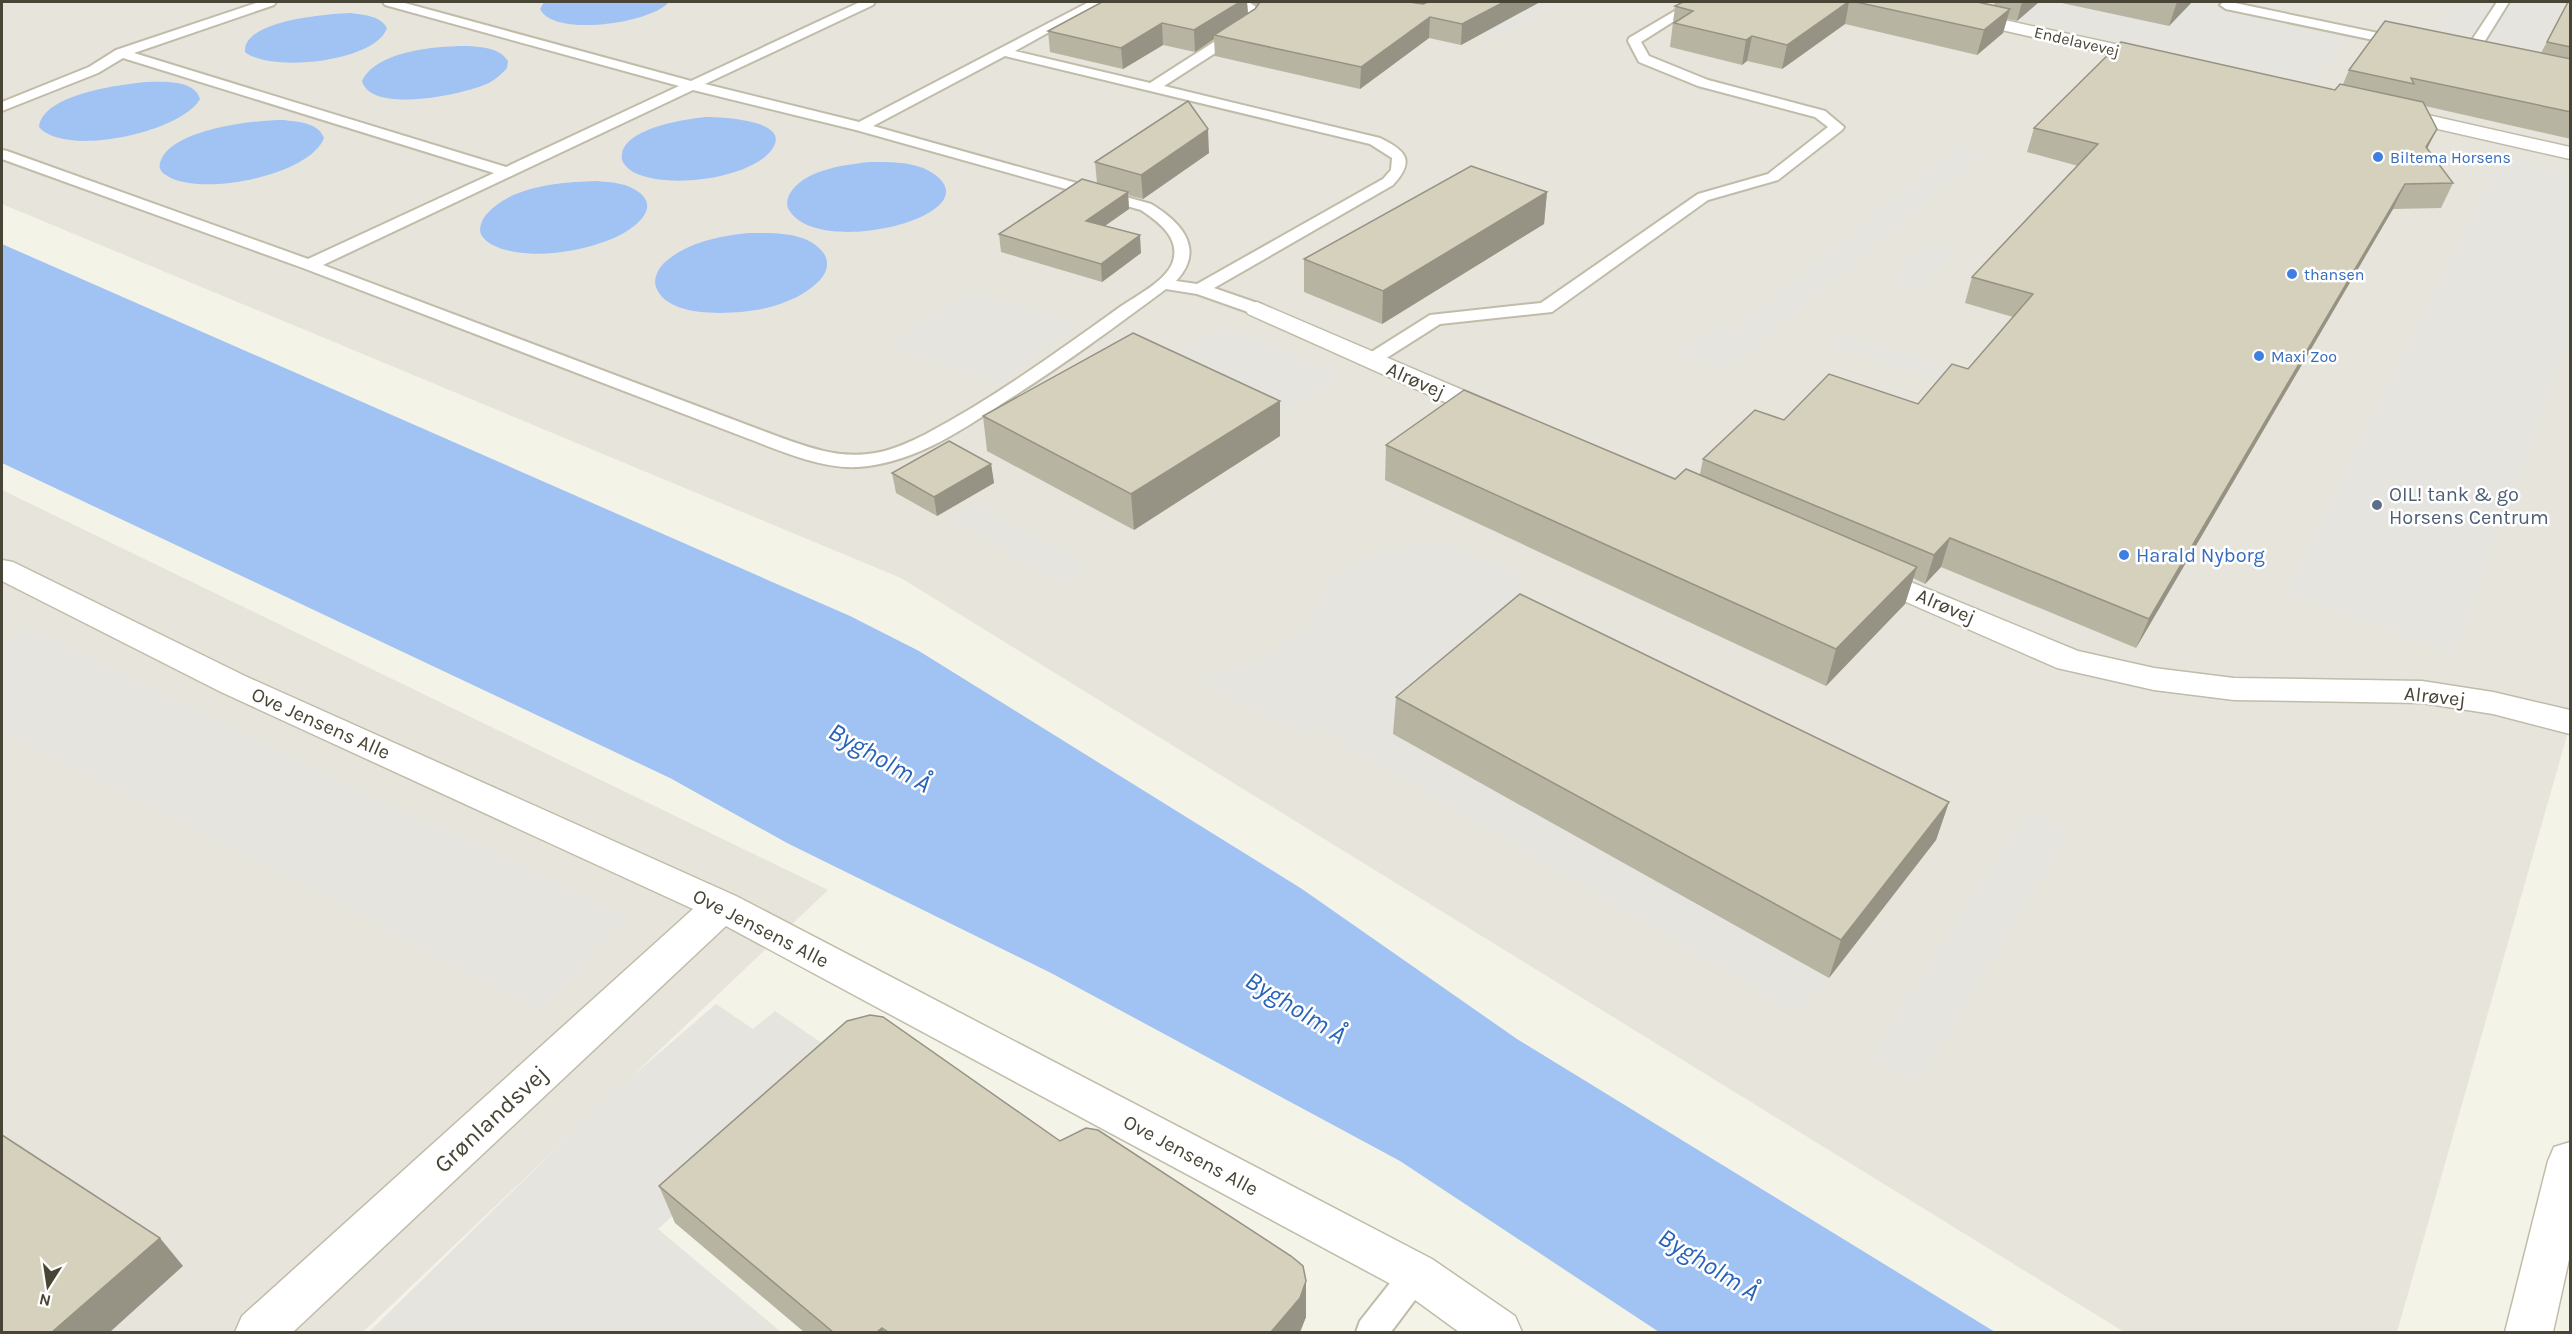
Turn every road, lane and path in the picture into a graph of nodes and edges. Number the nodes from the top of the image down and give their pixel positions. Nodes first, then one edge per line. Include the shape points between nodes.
1 (270, 2) edge
2 (389, 2) edge
3 (869, 2) edge
4 (1097, 2) edge
5 (1236, 2) edge
6 (1698, 2) edge
7 (1900, 2) edge
8 (2503, 2) edge
9 (2225, 7) edge
10 (2410, 44) edge
11 (1004, 52) junction
12 (121, 53) junction
13 (2456, 54) edge
14 (2170, 62) edge
15 (691, 85) junction
16 (1152, 88) junction
17 (2, 107) edge
18 (2367, 107) edge
19 (861, 127) junction
20 (2571, 153) edge
21 (2, 154) edge
22 (507, 172) junction
23 (309, 265) junction
24 (1163, 284) junction
25 (1200, 289) junction
26 (1257, 309) joint
27 (1371, 360) junction
28 (1526, 427) edge
29 (1839, 560) edge
30 (2, 568) edge
31 (2571, 722) edge
32 (722, 906) junction
33 (2569, 1171) edge
34 (1416, 1274) junction
35 (259, 1332) edge
36 (1372, 1332) edge
37 (1498, 1332) edge
38 (2529, 1332) edge

1 - 12 lane
2 - 15 lane
3 - 15 lane
4 - 11 lane
5 - 16 lane via 1258,13 1250,25
6 - 27 lane via 1634,41 1644,59 1703,83 1820,114 1837,127 1773,177 1703,197 1546,308 1436,319
7 - 14 street, Endelavevej via 1981,14
8 - 13 lane via 2476,54
9 - 10 lane
11 - 16 lane
11 - 19 lane
12 - 17 lane via 107,65
12 - 22 lane
15 - 19 lane
15 - 22 lane
16 - 25 lane via 1375,141 1400,157 1398,171 1388,182
18 - 20 street
19 - 24 lane via 1158,213 1175,230 1183,250 1178,267
21 - 23 lane
22 - 23 lane
23 - 24 lane via 751,433 813,453 855,461 893,456 942,434 1035,375
24 - 25 lane
25 - 26 lane
26 - 27 street, Alrøvej
27 - 28 street, Alrøvej
29 - 31 street, Alrøvej via 2069,660 2154,680 2234,689 2422,692
30 - 32 street, Ove Jensens Alle via 233,684
32 - 34 street, Ove Jensens Alle
32 - 35 street, Grønlandsvej
33 - 38 street
34 - 36 lane
34 - 37 street, Ove Jensens Alle

